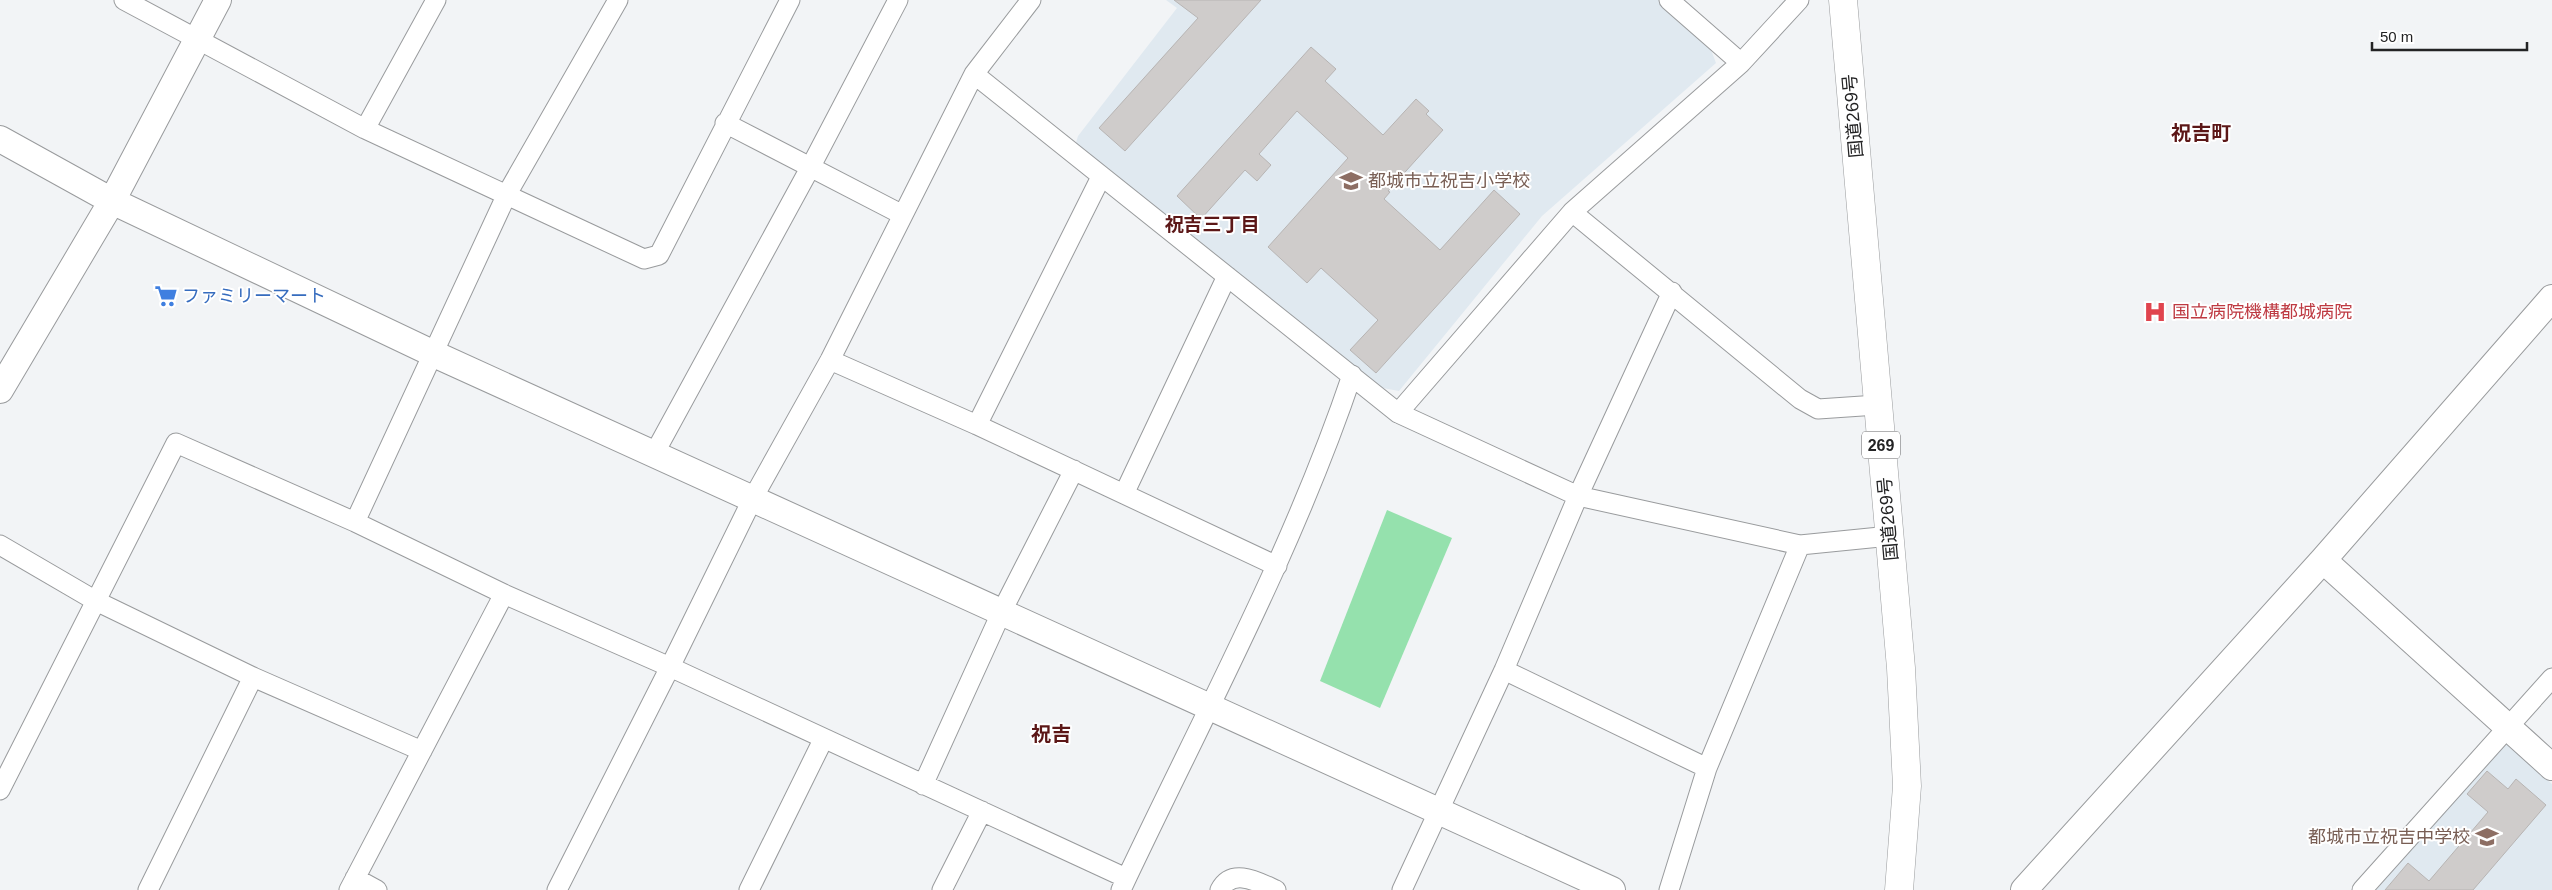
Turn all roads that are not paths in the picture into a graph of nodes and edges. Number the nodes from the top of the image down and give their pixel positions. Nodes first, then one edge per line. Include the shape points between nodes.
1 (124, 0) edge
2 (218, 0) edge
3 (436, 0) edge
4 (618, 0) edge
5 (790, 0) edge
6 (898, 0) edge
7 (1030, 0) edge
8 (1668, 0) edge
9 (1799, 0) edge
10 (1843, 0) edge
11 (196, 40) junction
12 (1741, 63) junction
13 (974, 74) junction
14 (725, 123) junction
15 (365, 129) junction
16 (0, 139) edge
17 (810, 168) junction
18 (1100, 177) junction
19 (507, 194) junction
20 (112, 201) junction
21 (1572, 212) junction
22 (901, 214) junction
23 (1227, 276) junction
24 (1672, 292) junction
25 (2552, 298) edge
26 (434, 354) junction
27 (830, 360) junction
28 (1352, 375) junction
29 (0, 390) edge
30 (1878, 405) junction
31 (1398, 413) junction
32 (977, 425) junction
33 (654, 454) junction
34 (1074, 470) junction
35 (1124, 494) junction
36 (1578, 496) junction
37 (753, 498) junction
38 (355, 522) junction
39 (1890, 536) junction
40 (0, 545) edge
41 (1800, 546) junction
42 (2323, 560) junction
43 (1277, 566) junction
44 (504, 594) junction
45 (96, 601) junction
46 (1002, 611) junction
47 (670, 667) junction
48 (1504, 670) junction
49 (253, 677) junction
50 (2552, 678) edge
51 (1209, 707) junction
52 (2508, 728) junction
53 (823, 740) junction
54 (422, 751) junction
55 (2552, 767) edge
56 (1706, 768) junction
57 (923, 785) junction
58 (0, 790) edge
59 (1438, 810) junction
60 (982, 811) junction
61 (352, 884) edge
62 (1124, 884) edge
63 (148, 890) edge
64 (377, 890) edge
65 (557, 890) edge
66 (749, 890) edge
67 (942, 890) edge
68 (1220, 890) edge
69 (1276, 890) edge
70 (1402, 890) edge
71 (1612, 890) edge
72 (1669, 890) edge
73 (1898, 890) edge
74 (2024, 890) edge
75 (2362, 890) edge

1 - 11 street
2 - 11 street
3 - 15 street
4 - 19 street
5 - 14 street
6 - 17 street
7 - 13 street
8 - 12 street
9 - 12 street
10 - 30 highway, 国道269号 / 269
11 - 15 street
11 - 20 street
12 - 21 street
13 - 18 street
13 - 22 street
14 - 17 street
14 - 19 street via 660,255 644,258
15 - 19 street
16 - 20 street
17 - 22 street
17 - 33 street
18 - 23 street
18 - 32 street
19 - 26 street
20 - 26 street
20 - 29 street
21 - 24 street
21 - 31 street
22 - 27 street
23 - 28 street
23 - 35 street
24 - 30 street via 1800,399 1818,408
24 - 36 street
25 - 42 street
26 - 33 street
26 - 38 street
27 - 32 street
27 - 37 street
28 - 31 street
28 - 43 street via 1336,424
30 - 39 highway, 国道269号 / 269
31 - 36 street
32 - 34 street
33 - 37 street
34 - 35 street
34 - 46 street
35 - 43 street
36 - 41 street
36 - 48 street
37 - 46 street
37 - 47 street
38 - 44 street
38 - 45 street via 176,443
39 - 41 street
39 - 73 highway, 国道269号 / 269 via 1901,668 1906,786
40 - 45 street
41 - 56 street
42 - 52 street
42 - 74 street
43 - 51 street
44 - 47 street
44 - 54 street
45 - 49 street
45 - 58 street
46 - 51 street
46 - 57 street
47 - 53 street
47 - 65 street
48 - 56 street
48 - 59 street
49 - 54 street
49 - 63 street
50 - 52 street
51 - 59 street
51 - 62 street
52 - 55 street
52 - 75 street
53 - 57 street
53 - 66 street
54 - 61 street
56 - 72 street
57 - 60 street
59 - 70 street
59 - 71 street
60 - 62 street
60 - 67 street
61 - 64 street
68 - 69 street via 1232,878 1248,877

